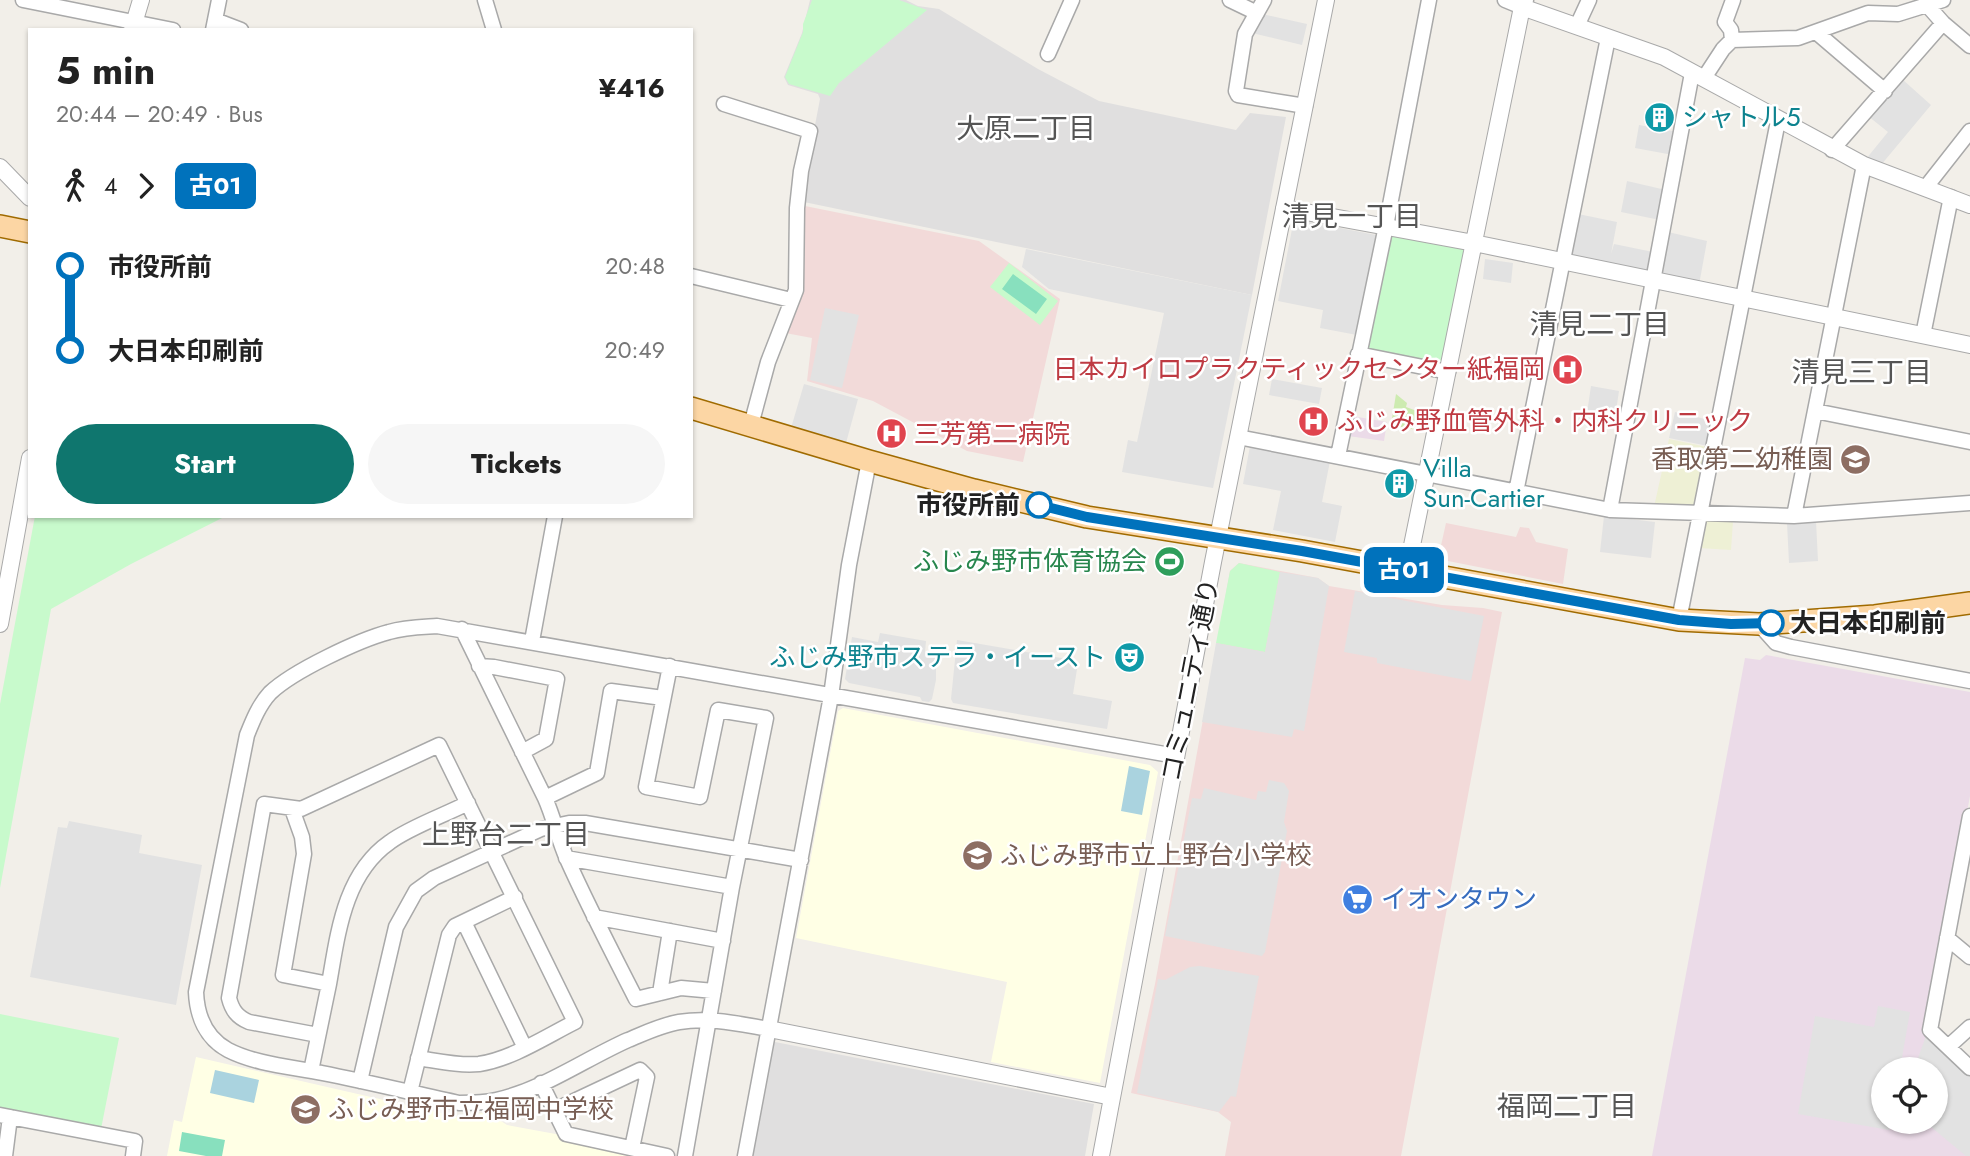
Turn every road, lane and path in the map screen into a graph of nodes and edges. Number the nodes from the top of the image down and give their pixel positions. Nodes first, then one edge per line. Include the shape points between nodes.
1 (23, 0) edge
2 (141, 0) edge
3 (219, 0) edge
4 (485, 0) edge
5 (1072, 0) edge
6 (1230, 0) edge
7 (1264, 0) edge
8 (1326, 0) edge
9 (1429, 0) edge
10 (1505, 0) edge
11 (1588, 0) edge
12 (1733, 0) edge
13 (1943, 0) edge
14 (1524, 3) edge
15 (96, 6) edge
16 (1928, 6) junction
17 (1257, 13) junction
18 (1943, 23) junction
19 (133, 25) edge
20 (214, 25) edge
21 (1577, 26) junction
22 (157, 28) edge
23 (493, 28) edge
24 (1816, 32) junction
25 (1608, 38) junction
26 (1732, 40) junction
27 (1970, 46) edge
28 (1048, 54) dead end
29 (1698, 76) junction
30 (1885, 91) junction
31 (724, 104) dead end
32 (1305, 106) junction
33 (1778, 121) junction
34 (1970, 131) edge
35 (1832, 150) junction
36 (1864, 165) junction
37 (0, 167) edge
38 (1926, 187) junction
39 (28, 196) edge
40 (1951, 197) junction
41 (1970, 205) edge
42 (1284, 208) junction
43 (0, 226) edge
44 (1385, 226) junction
45 (28, 232) edge
46 (1474, 243) junction
47 (1563, 261) junction
48 (693, 276) edge
49 (1654, 281) junction
50 (1742, 299) junction
51 (791, 300) junction
52 (1833, 318) junction
53 (1923, 335) junction
54 (1970, 345) edge
55 (1358, 354) junction
56 (1448, 372) junction
57 (693, 409) edge
58 (1815, 411) junction
59 (751, 425) junction
60 (1238, 437) junction
61 (1970, 442) edge
62 (1338, 456) junction
63 (869, 461) junction
64 (28, 468) edge
65 (1428, 476) junction
66 (1516, 492) junction
67 (1970, 503) edge
68 (1610, 510) junction
69 (1700, 514) junction
70 (1794, 516) junction
71 (555, 518) edge
72 (1219, 538) junction
73 (1407, 570) junction
74 (1970, 603) edge
75 (2, 604) edge
76 (1679, 620) junction
77 (0, 624) edge
78 (1759, 624) junction
79 (462, 629) junction
80 (532, 641) junction
81 (479, 666) junction
82 (670, 667) junction
83 (1970, 681) edge
84 (831, 696) junction
85 (663, 698) junction
86 (522, 752) junction
87 (1176, 756) junction
88 (545, 798) junction
89 (468, 803) junction
90 (292, 809) junction
91 (1969, 822) edge
92 (555, 825) junction
93 (491, 850) junction
94 (740, 850) junction
95 (566, 858) junction
96 (801, 860) junction
97 (732, 887) junction
98 (1956, 889) junction
99 (515, 897) junction
100 (1970, 899) edge
101 (594, 917) junction
102 (464, 922) junction
103 (670, 931) junction
104 (1947, 938) junction
105 (723, 941) junction
106 (1970, 957) edge
107 (329, 984) junction
108 (714, 991) junction
109 (660, 993) junction
110 (710, 1020) junction
111 (1970, 1027) edge
112 (769, 1030) junction
113 (318, 1035) junction
114 (1948, 1047) junction
115 (525, 1048) junction
116 (418, 1058) junction
117 (1970, 1068) edge
118 (311, 1071) junction
119 (360, 1081) junction
120 (541, 1083) junction
121 (410, 1092) junction
122 (1112, 1097) junction
123 (555, 1110) junction
124 (5, 1116) edge
125 (632, 1148) junction
126 (5, 1156) edge
127 (133, 1156) edge
128 (667, 1156) edge
129 (685, 1156) edge
130 (745, 1156) edge
131 (1101, 1156) edge

1 - 15 street
2 - 19 street
3 - 20 street
4 - 23 street
5 - 28 street
6 - 17 street
7 - 17 street
8 - 32 street, コミュニティ通り
9 - 44 street
10 - 14 street
11 - 21 street
12 - 26 street via 1724,22
13 - 16 street
14 - 21 street
14 - 46 street
15 - 19 street
16 - 18 street
16 - 24 street via 1899,14 1868,13
17 - 32 street via 1245,34 1236,91
18 - 27 street
18 - 30 street
19 - 22 street
21 - 25 street
24 - 26 street via 1798,38
24 - 30 street
25 - 29 street via 1664,57
25 - 47 street
26 - 29 street
29 - 33 street
29 - 49 street
30 - 35 street
31 - 51 street via 810,131 801,171 796,290
32 - 42 street, コミュニティ通り
33 - 35 street
33 - 50 street
34 - 38 street
35 - 36 street
36 - 38 street
36 - 52 street
37 - 39 street
38 - 40 street
40 - 41 street
40 - 53 street
42 - 44 street
42 - 60 street, コミュニティ通り
43 - 45 main road
44 - 46 street
44 - 55 street
46 - 47 street
46 - 56 street
47 - 49 street
47 - 66 street
48 - 51 street
49 - 50 street
49 - 68 street
50 - 52 street
50 - 69 street
51 - 59 street
52 - 53 street
52 - 58 street
53 - 54 street
55 - 56 street
55 - 62 street
56 - 65 street
57 - 59 main road
58 - 61 street
58 - 70 street
59 - 63 main road
60 - 62 street
60 - 72 street, コミュニティ通り
62 - 65 street
63 - 72 main road via 1087,517
63 - 84 street
64 - 75 street
65 - 66 street
65 - 73 street
66 - 68 street
67 - 70 street
68 - 69 street
69 - 70 street
69 - 76 street
71 - 80 street
72 - 73 main road
72 - 87 street, コミュニティ通り
73 - 76 main road
74 - 78 main road via 1875,616
75 - 77 street
76 - 78 main road
78 - 83 street via 1776,643 1791,648
79 - 80 street
79 - 81 street
79 - 118 street via 438,626 391,631 331,657 271,692 247,735 198,982 198,1012 210,1034 228,1049
80 - 82 street
81 - 86 street
81 - 86 street via 557,679 546,739
82 - 84 street
82 - 85 street
84 - 87 street
84 - 96 street
85 - 88 street via 611,691 597,773
85 - 94 street via 646,787 700,797 718,710 766,718
86 - 88 street
87 - 122 street, コミュニティ通り
88 - 92 street
89 - 90 street via 439,745 301,809
89 - 93 street
89 - 107 street via 390,841 369,862 342,912
90 - 107 street via 304,854 283,975
90 - 113 street via 264,804 229,998 241,1019
91 - 98 street
92 - 93 street
92 - 94 street via 585,824
92 - 95 street
93 - 99 street
93 - 119 street via 434,878 416,891 406,906 396,927
94 - 96 street
94 - 97 street
95 - 97 street
95 - 101 street
96 - 112 street
97 - 105 street
98 - 100 street
98 - 104 street
99 - 102 street
99 - 115 street via 575,1022
101 - 103 street
101 - 109 street via 636,999
102 - 115 street
102 - 116 street via 449,935
103 - 105 street
103 - 109 street
104 - 106 street
104 - 114 street via 1930,1030
105 - 108 street
107 - 113 street
108 - 109 street via 681,988
108 - 110 street
110 - 112 street
110 - 120 street via 659,1027
110 - 129 street
111 - 114 street
112 - 122 street
112 - 130 street
113 - 118 street
114 - 117 street
115 - 116 street via 478,1064
116 - 121 street
118 - 119 street
119 - 121 street
120 - 121 street via 478,1102 458,1103
120 - 123 street
122 - 131 street, コミュニティ通り
123 - 125 street via 566,1134
123 - 125 street via 640,1070 647,1077
124 - 126 street
124 - 127 street via 135,1141
125 - 128 street

